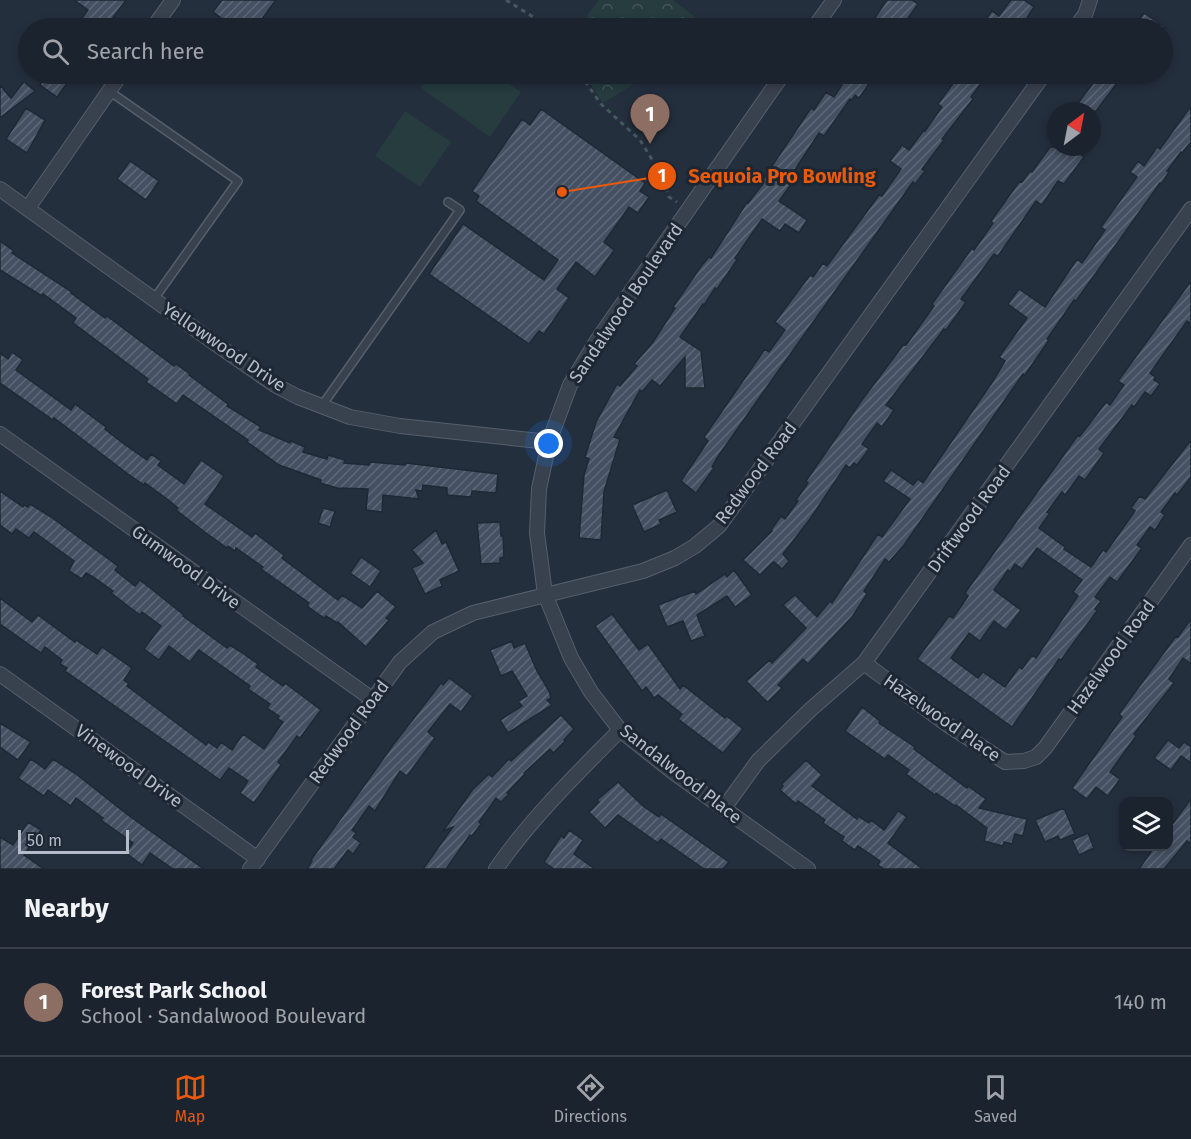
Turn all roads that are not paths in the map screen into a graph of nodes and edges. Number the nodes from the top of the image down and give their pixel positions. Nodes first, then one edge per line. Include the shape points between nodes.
1 (173, 0) edge
2 (834, 0) edge
3 (1090, 0) edge
4 (160, 18) edge
5 (821, 18) edge
6 (1083, 18) edge
7 (114, 84) edge
8 (776, 84) edge
9 (1037, 84) edge
10 (109, 91) junction
11 (0, 189) edge
12 (448, 202) dead end
13 (27, 208) junction
14 (1191, 209) edge
15 (154, 299) junction
16 (321, 407) junction
17 (0, 434) edge
18 (549, 442) junction
19 (1191, 545) edge
20 (545, 594) junction
21 (864, 663) junction
22 (0, 674) edge
23 (372, 699) junction
24 (620, 730) junction
25 (1024, 761) joint
26 (724, 808) junction
27 (254, 864) edge
28 (496, 869) edge
29 (808, 869) edge

1 - 4 street
2 - 5 street
3 - 6 street
7 - 10 street
8 - 18 street, Sandalwood Boulevard via 598,339 570,385
9 - 20 street, Redwood Road via 719,526 675,558 643,571
10 - 13 street
10 - 15 lane via 238,181
11 - 13 street, Yellowwood Drive
12 - 16 lane via 460,210
13 - 15 street, Yellowwood Drive
14 - 21 street, Driftwood Road
15 - 16 street, Yellowwood Drive via 275,385
16 - 18 street, Yellowwood Drive via 400,426
17 - 23 street, Gumwood Drive
18 - 20 street, Sandalwood Boulevard via 539,489 537,532
19 - 25 street, Hazelwood Road via 1045,748
20 - 23 street, Redwood Road via 473,613 433,632 400,662
20 - 24 street, Sandalwood Place via 571,658
21 - 25 street, Hazelwood Place via 988,753 1005,762
21 - 26 street, Driftwood Road via 758,761
22 - 27 street, Vinewood Drive
23 - 27 street, Redwood Road
24 - 26 street, Sandalwood Place
24 - 28 street via 565,785
26 - 29 street, Sandalwood Place

